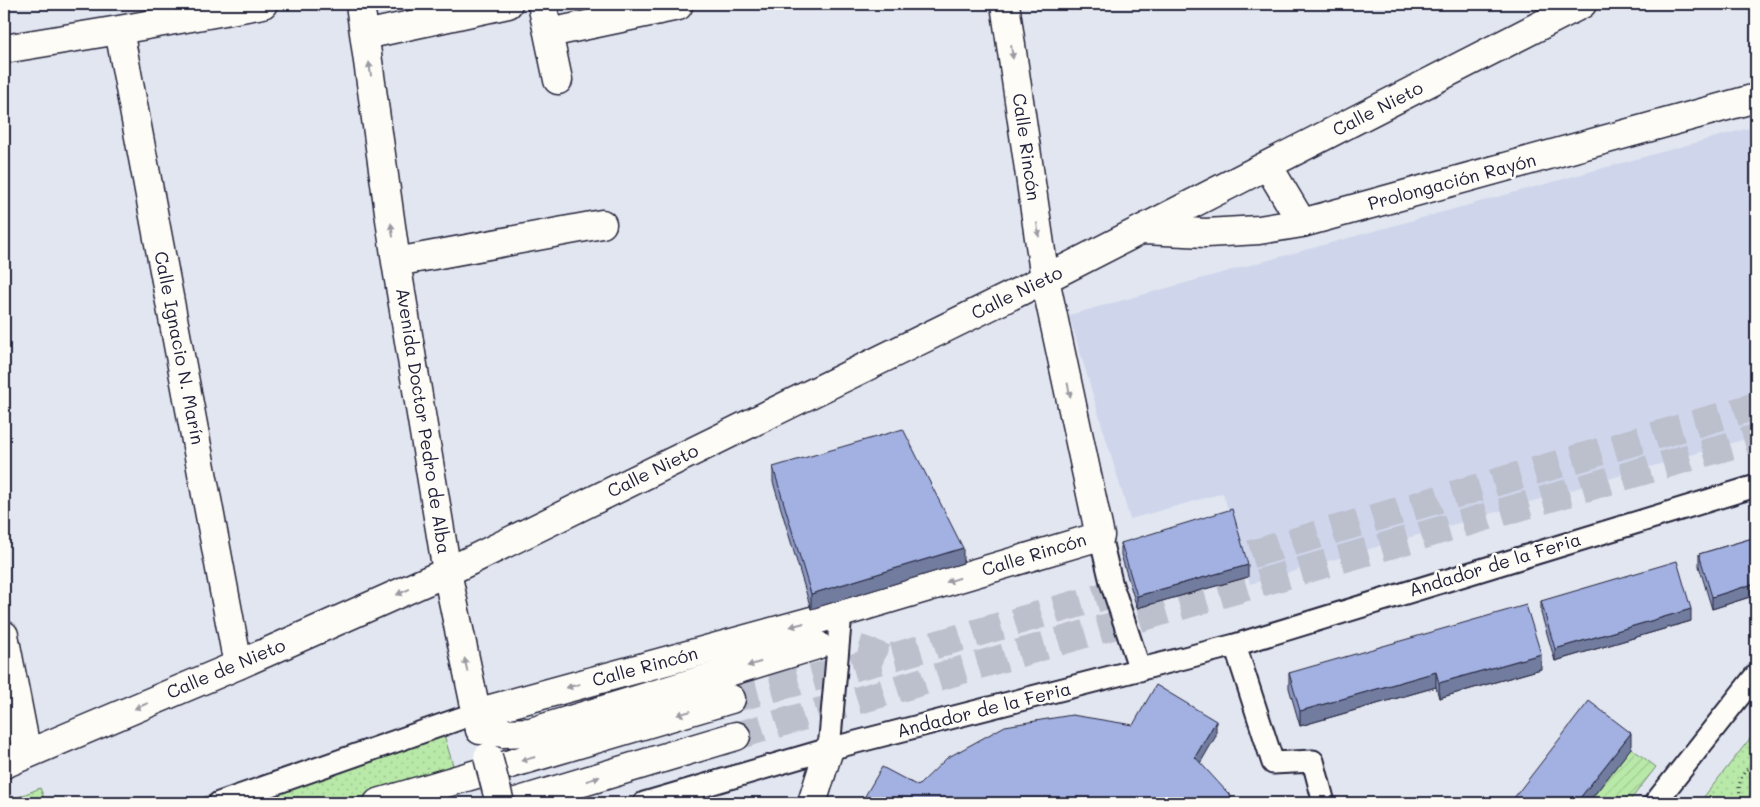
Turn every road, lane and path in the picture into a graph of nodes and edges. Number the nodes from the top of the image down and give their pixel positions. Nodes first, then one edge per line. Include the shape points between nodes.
1 (263, 4) edge
2 (360, 4) edge
3 (508, 4) edge
4 (542, 4) edge
5 (1005, 4) edge
6 (678, 6) dead end
7 (1565, 8) edge
8 (119, 30) junction
9 (549, 33) junction
10 (365, 36) junction
11 (4, 50) edge
12 (558, 80) dead end
13 (1756, 98) edge
14 (1268, 166) junction
15 (1302, 223) junction
16 (602, 224) dead end
17 (1142, 230) junction
18 (396, 262) junction
19 (1045, 279) junction
20 (1756, 486) edge
21 (1100, 536) junction
22 (447, 572) junction
23 (841, 613) junction
24 (4, 635) edge
25 (817, 645) tunnel mouth
26 (1234, 645) junction
27 (238, 665) junction
28 (1140, 670) junction
29 (1756, 675) edge
30 (731, 699) tunnel mouth
31 (478, 721) junction
32 (736, 736) tunnel mouth
33 (829, 749) junction
34 (16, 759) edge
35 (1756, 762) edge
36 (219, 803) edge
37 (378, 803) edge
38 (500, 803) edge
39 (513, 803) edge
40 (644, 803) edge
41 (812, 803) edge
42 (1324, 803) edge
43 (1655, 803) edge
44 (1739, 803) edge

1 - 8 street
2 - 10 street, Avenida Doctor Pedro de Alba
3 - 10 street
4 - 9 street
5 -> 19 street, Calle Rincón
6 - 9 street
7 - 14 street, Calle Nieto
8 - 11 street
8 - 27 street, Calle Ignacio N. Marín
9 - 12 street
18 -> 10 street, Avenida Doctor Pedro de Alba
13 - 15 street, Prolongación Rayón
14 - 15 street
14 - 17 street, Calle Nieto
15 - 17 street, Prolongación Rayón via 1259,230 1206,233
16 - 18 street
17 - 19 street, Calle Nieto
18 - 22 street, Avenida Doctor Pedro de Alba
19 -> 21 street, Calle Rincón
19 - 22 street, Calle Nieto
20 - 26 street, Andador de la Feria
21 -> 23 street, Calle Rincón
21 - 28 street via 1111,582
22 -> 27 street, Calle de Nieto
31 -> 22 street, Avenida Doctor Pedro de Alba
23 -> 31 street, Calle Rincón
23 - 33 street
24 - 34 street
25 -> 31 street via 531,732 503,733
26 - 28 street, Andador de la Feria
26 - 42 street via 1273,764 1313,761
27 -> 34 street, Calle de Nieto
28 - 33 street, Andador de la Feria
29 - 43 street
30 -> 37 street
31 - 36 street
31 - 38 street, Avenida Doctor Pedro de Alba, bridge
39 -> 32 street
33 - 40 street, Andador de la Feria
33 - 41 street
35 - 44 path via 1750,765 1740,782

